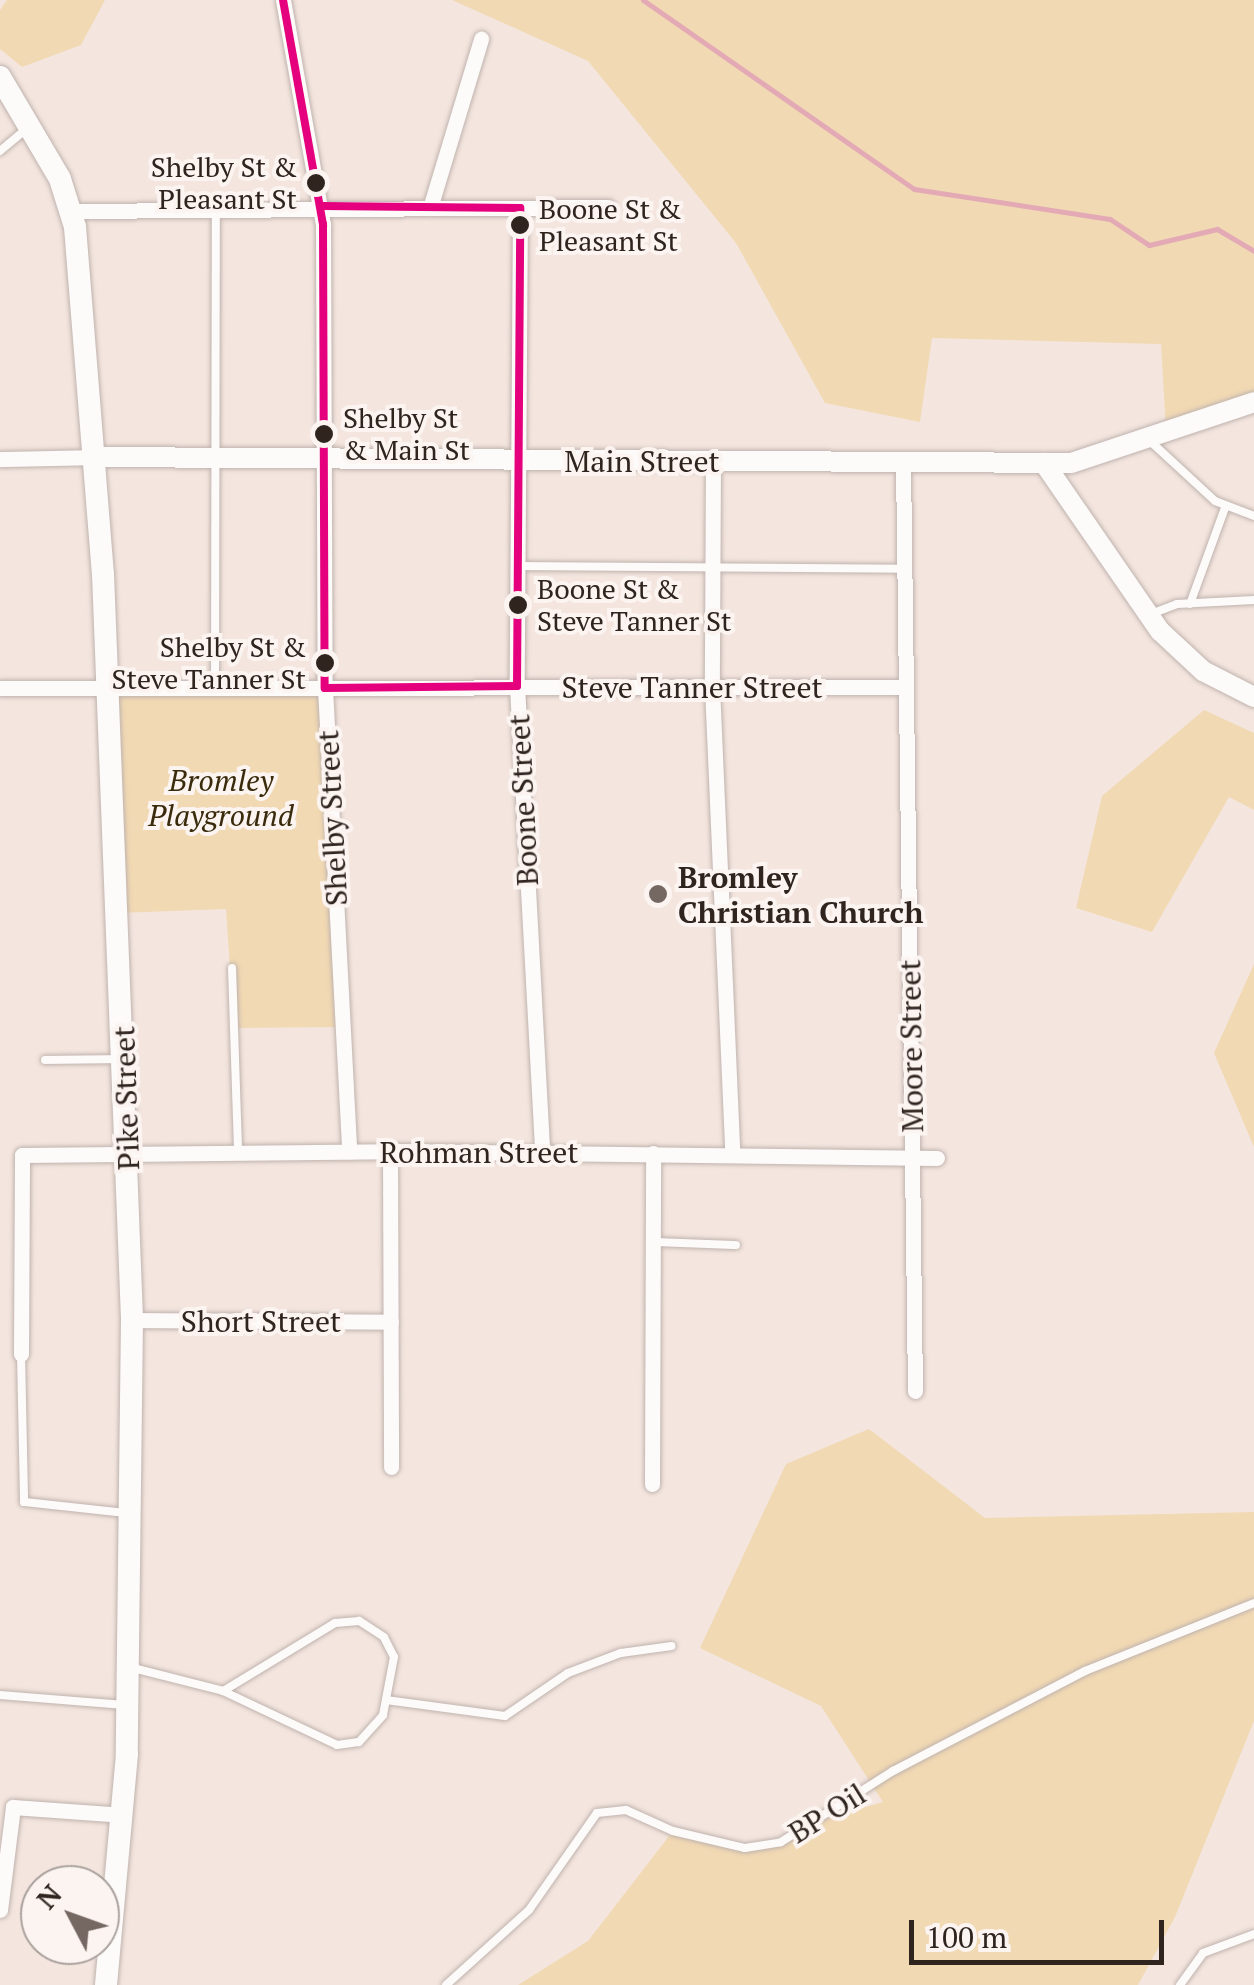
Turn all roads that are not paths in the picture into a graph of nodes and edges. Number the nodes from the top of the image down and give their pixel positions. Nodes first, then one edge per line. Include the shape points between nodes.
1 (284, 4) edge
2 (481, 39) dead end
3 (0, 76) edge
4 (30, 126) junction
5 (0, 151) edge
6 (216, 206) junction
7 (322, 206) junction
8 (608, 207) dead end
9 (430, 208) junction
10 (520, 208) junction
11 (71, 212) junction
12 (1254, 402) edge
13 (1148, 439) junction
14 (93, 457) junction
15 (216, 458) junction
16 (326, 458) junction
17 (0, 459) edge
18 (519, 460) junction
19 (713, 461) junction
20 (903, 462) junction
21 (1044, 463) junction
22 (1226, 508) junction
23 (1254, 516) edge
24 (518, 566) junction
25 (711, 567) junction
26 (904, 569) junction
27 (1254, 600) edge
28 (1190, 604) junction
29 (1148, 616) junction
30 (108, 686) junction
31 (517, 686) junction
32 (215, 687) junction
33 (712, 687) junction
34 (905, 687) junction
35 (0, 688) edge
36 (326, 688) junction
37 (1254, 696) edge
38 (232, 968) dead end
39 (125, 1059) junction
40 (46, 1060) dead end
41 (129, 1150) junction
42 (238, 1151) junction
43 (349, 1151) junction
44 (390, 1151) junction
45 (542, 1152) junction
46 (653, 1153) junction
47 (732, 1153) junction
48 (913, 1156) junction
49 (936, 1158) dead end
50 (653, 1242) junction
51 (736, 1246) dead end
52 (132, 1320) junction
53 (390, 1322) junction
54 (21, 1354) joint
55 (915, 1390) dead end
56 (392, 1467) dead end
57 (652, 1484) dead end
58 (132, 1514) junction
59 (1254, 1604) edge
60 (672, 1646) dead end
61 (128, 1667) junction
62 (222, 1691) junction
63 (0, 1694) edge
64 (386, 1700) junction
65 (128, 1705) junction
66 (124, 1815) junction
67 (0, 1910) edge
68 (1254, 1934) edge
69 (106, 1985) edge
70 (446, 1985) edge
71 (1180, 1985) edge

1 - 7 street, Shelby Street
2 - 9 street
3 - 4 main road
4 - 5 lane
4 - 11 main road
6 - 7 street
6 - 11 street
6 - 15 lane
7 - 9 street
7 - 16 street, Shelby Street
8 - 10 street
9 - 10 street
10 - 18 street, Boone Street
11 - 14 main road, Pike Street
12 - 13 street, Main Street via 1195,417
13 - 21 street, Main Street via 1092,459
13 - 22 lane
14 - 15 street, Main Street
14 - 17 street, Main Street
14 - 30 main road, Pike Street
15 - 16 street, Main Street
15 - 32 lane
16 - 18 street, Main Street
16 - 36 street, Shelby Street
18 - 19 street, Main Street
18 - 24 street, Boone Street
19 - 20 street, Main Street
19 - 25 street
20 - 21 street, Main Street
20 - 26 street, Moore Street
21 - 29 street
22 - 23 lane
22 - 28 lane
24 - 25 lane
24 - 31 street, Boone Street
25 - 26 lane
25 - 33 street
26 - 34 street, Moore Street
27 - 28 lane
28 - 29 lane
29 - 37 street via 1203,670
30 - 32 street, Steve Tanner Street
30 - 35 street, Steve Tanner Street
30 - 39 main road, Pike Street
31 - 33 street, Steve Tanner Street
31 - 36 street, Steve Tanner Street
31 - 45 street, Boone Street
32 - 36 street, Steve Tanner Street
33 - 34 street, Steve Tanner Street
33 - 47 street
34 - 48 street, Moore Street
36 - 43 street, Shelby Street
38 - 42 lane
39 - 40 lane
39 - 41 main road, Pike Street
41 - 42 street, Rohman Street
41 - 52 main road, Pike Street
41 - 54 street, Rohman Street via 22,1155
42 - 43 street, Rohman Street
43 - 44 street, Rohman Street
44 - 45 street, Rohman Street
44 - 53 street
45 - 46 street, Rohman Street
46 - 47 street, Rohman Street
46 - 50 street
47 - 48 street, Rohman Street
48 - 49 street, Rohman Street
48 - 55 street, Moore Street
50 - 51 lane
50 - 57 street
52 - 53 street, Short Street
52 - 58 main road, Pike Street
53 - 56 street
54 - 58 lane via 24,1502
58 - 61 main road, Pike Street
59 - 70 lane, BP Oil via 1085,1671 893,1771 782,1842 745,1848 673,1831 626,1810 597,1813 529,1910
60 - 64 lane via 621,1653 568,1672 505,1716
61 - 62 lane
61 - 65 main road, Pike Street
62 - 64 lane via 337,1745 359,1742 374,1729
62 - 64 lane via 311,1632 358,1621 384,1637 394,1657
63 - 65 lane
65 - 66 main road, Pike Street
66 - 67 street via 14,1806
66 - 69 main road, Pike Street
68 - 71 lane via 1204,1952

